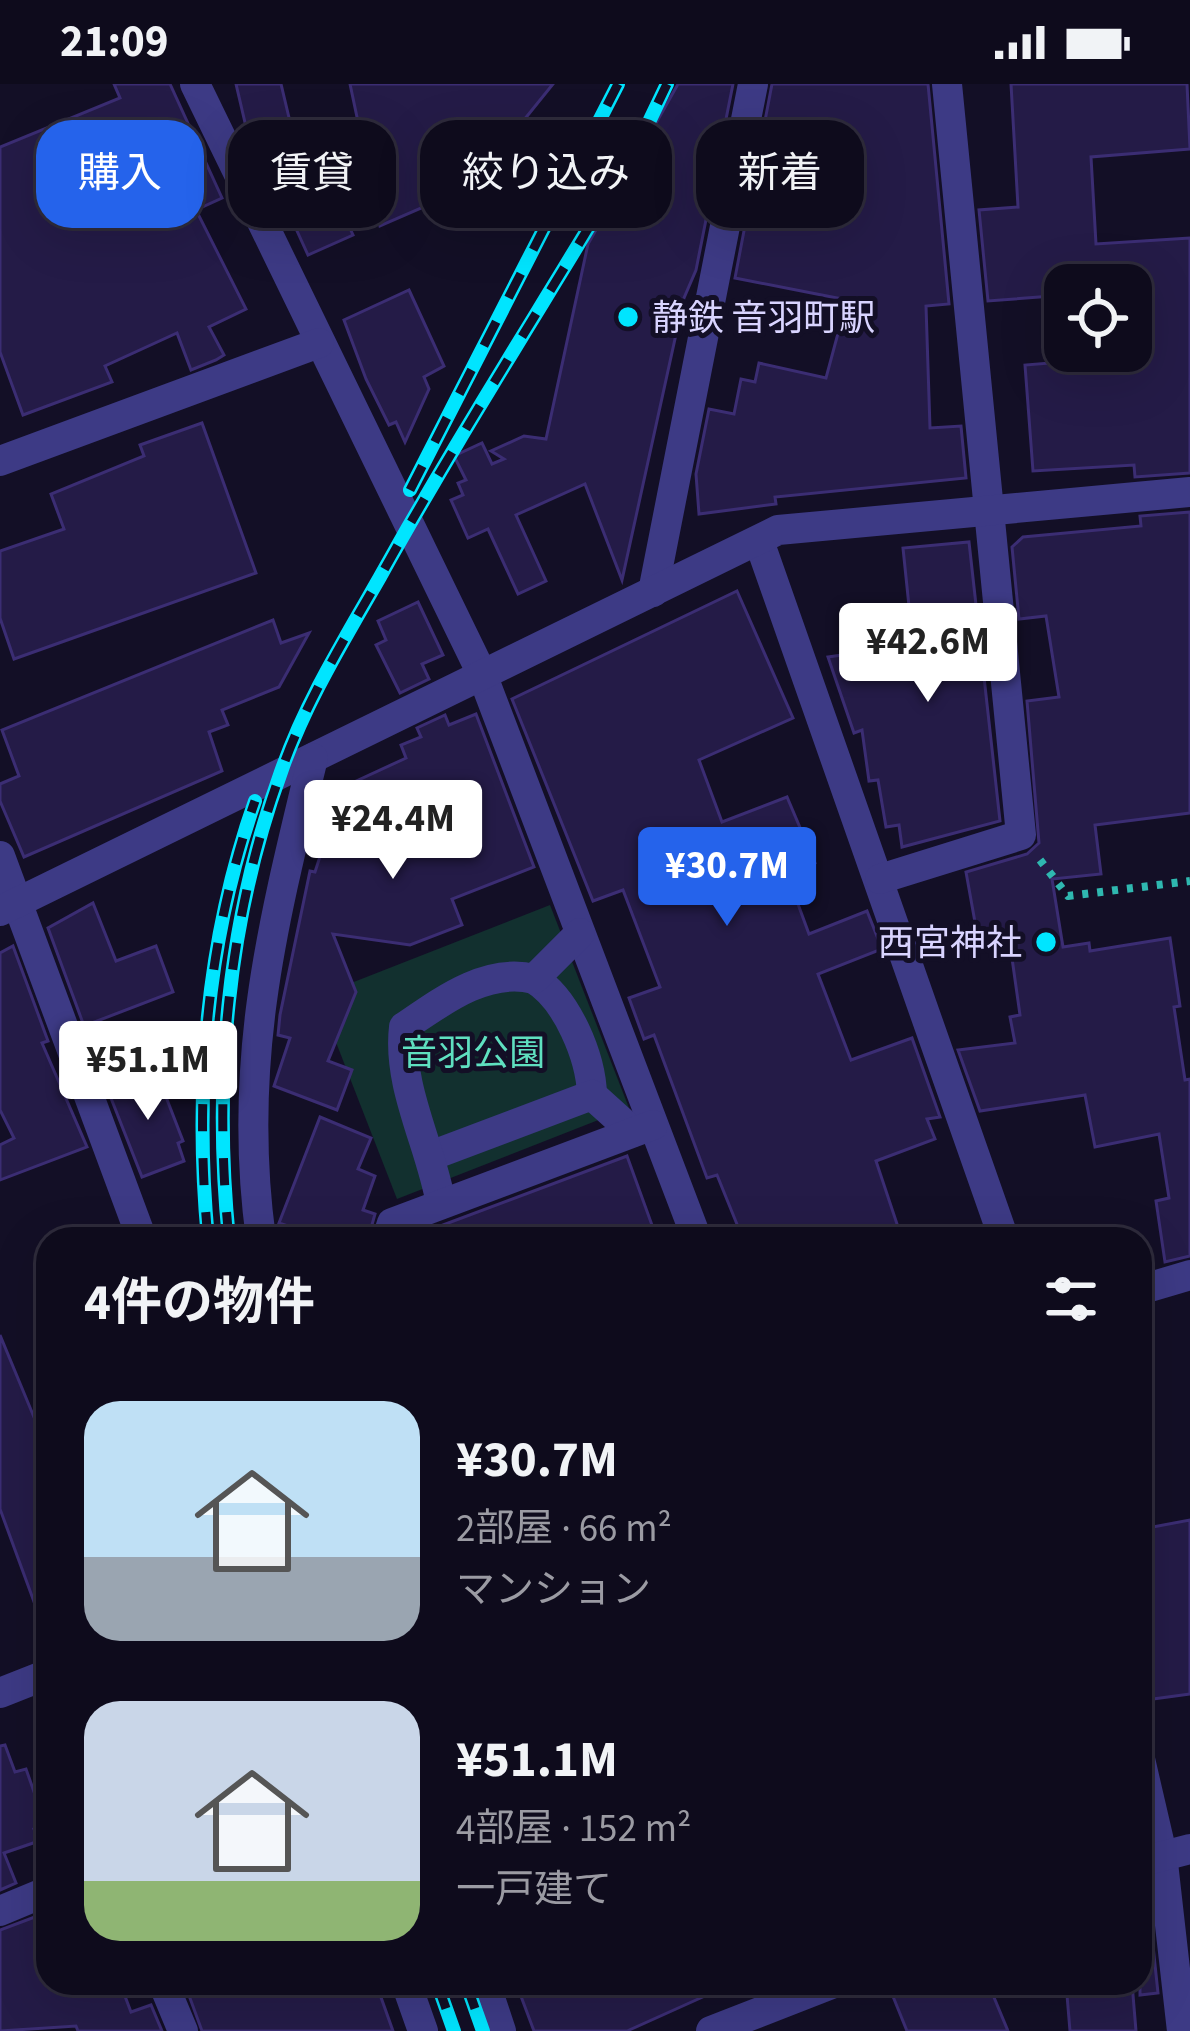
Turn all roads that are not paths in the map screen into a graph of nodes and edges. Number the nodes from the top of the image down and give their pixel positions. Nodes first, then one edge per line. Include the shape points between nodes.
1 (195, 84) edge
2 (753, 84) edge
3 (947, 84) edge
4 (319, 344) junction
5 (0, 460) edge
6 (1190, 492) edge
7 (990, 511) junction
8 (759, 541) junction
9 (653, 592) junction
10 (482, 674) junction
11 (313, 758) junction
12 (0, 856) edge
13 (880, 879) junction
14 (9, 907) edge
15 (580, 933) junction
16 (534, 979) junction
17 (592, 1095) junction
18 (643, 1128) junction
19 (433, 1155) junction
20 (441, 1204) junction
21 (137, 1227) edge
22 (260, 1227) edge
23 (391, 1227) edge
24 (691, 1227) edge
25 (1000, 1227) edge
26 (1190, 1275) edge
27 (1152, 1286) edge
28 (36, 1687) edge
29 (0, 1693) edge
30 (1152, 1807) edge
31 (1164, 1855) edge
32 (36, 1896) edge
33 (0, 1911) edge
34 (168, 1995) edge
35 (410, 1995) edge
36 (489, 1995) edge
37 (786, 1995) edge
38 (183, 2031) edge
39 (423, 2031) edge
40 (501, 2031) edge
41 (711, 2031) edge
42 (1182, 2031) edge

1 - 4 street
2 - 9 street
3 - 7 street
4 - 5 street
4 - 10 street
6 - 7 street
7 - 8 street via 778,530
7 - 13 street via 1021,835
8 - 9 street
8 - 13 street
9 - 10 street
10 - 11 street
10 - 15 street
11 - 14 street
11 - 22 street via 261,982 252,1059
12 - 14 street
13 - 25 street
14 - 21 street
15 - 16 street
15 - 18 street
16 - 17 street via 565,1013
16 - 19 street via 511,973 482,982 404,1027 407,1083
17 - 18 street
17 - 19 street
18 - 20 street
18 - 24 street
19 - 20 street
20 - 23 street
26 - 27 street
28 - 29 street
30 - 31 street
31 - 42 street
32 - 33 street
34 - 38 street
35 - 39 street
36 - 40 street
37 - 41 street

